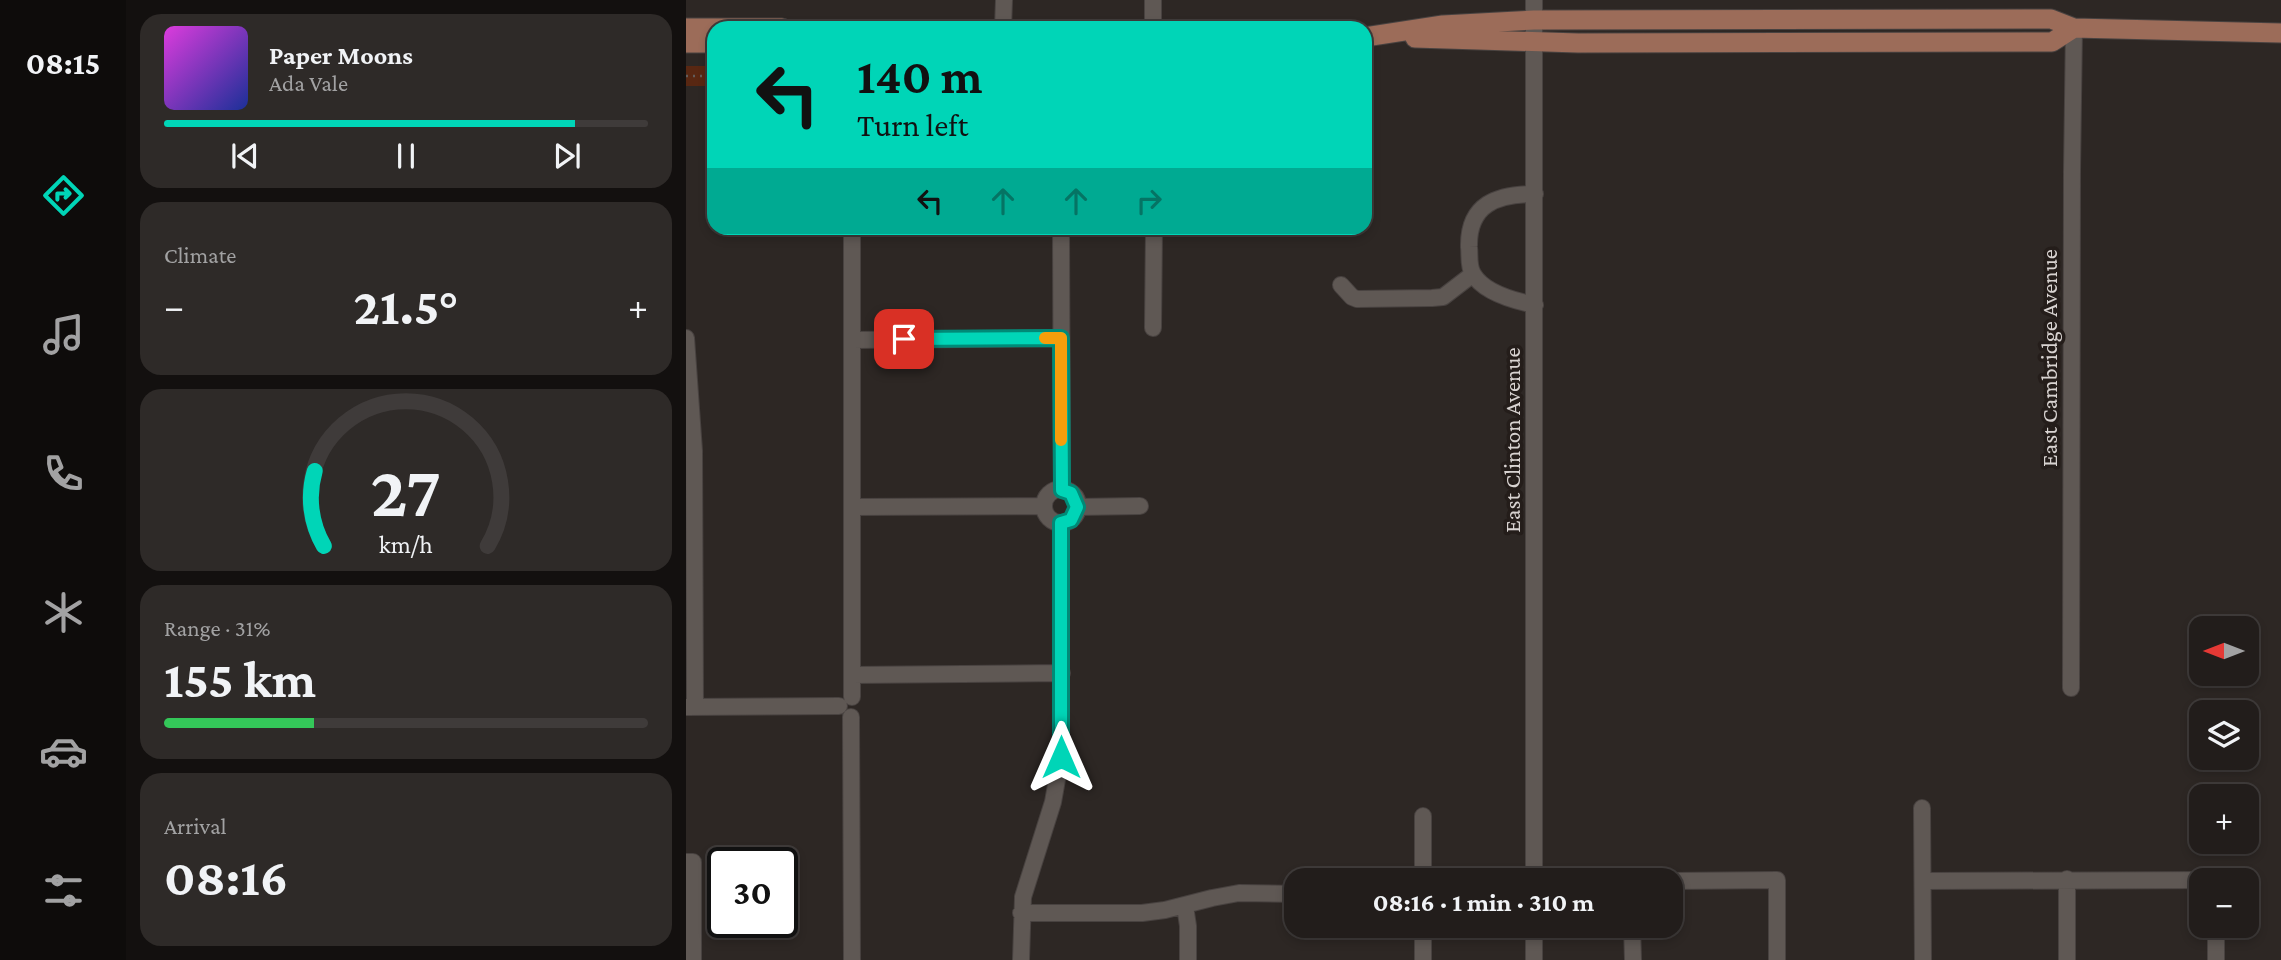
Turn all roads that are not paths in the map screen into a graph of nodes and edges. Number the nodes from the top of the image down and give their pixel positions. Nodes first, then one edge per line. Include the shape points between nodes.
1 (1003, 0) edge
2 (1153, 0) edge
3 (1534, 0) edge
4 (1534, 20) junction
5 (1003, 21) edge
6 (1153, 21) edge
7 (686, 28) edge
8 (707, 28) edge
9 (2074, 28) junction
10 (2281, 33) edge
11 (1374, 36) edge
12 (1534, 42) junction
13 (686, 43) edge
14 (707, 43) edge
15 (1535, 194) junction
16 (852, 235) edge
17 (1061, 235) edge
18 (1154, 235) edge
19 (1473, 274) junction
20 (1341, 285) dead end
21 (1535, 305) junction
22 (1153, 328) dead end
23 (686, 338) edge
24 (1061, 338) junction
25 (852, 340) junction
26 (690, 451) edge
27 (1062, 490) junction
28 (1044, 506) junction
29 (1140, 506) dead end
30 (852, 507) junction
31 (1077, 507) junction
32 (1061, 523) junction
33 (1062, 673) junction
34 (852, 674) junction
35 (2071, 688) dead end
36 (690, 707) edge
37 (847, 707) junction
38 (1922, 808) dead end
39 (1423, 816) dead end
40 (689, 862) edge
41 (1423, 868) edge
42 (1534, 868) edge
43 (2067, 879) junction
44 (2189, 880) edge
45 (1683, 881) edge
46 (1923, 881) junction
47 (1284, 894) edge
48 (1185, 906) junction
49 (1021, 913) junction
50 (1423, 938) edge
51 (1534, 938) edge
52 (1632, 938) edge
53 (2216, 938) edge
54 (693, 960) edge
55 (852, 960) edge
56 (1021, 960) edge
57 (1188, 960) edge
58 (1423, 960) edge
59 (1534, 960) edge
60 (1633, 960) edge
61 (1777, 960) edge
62 (1923, 960) edge
63 (2067, 960) edge
64 (2216, 960) edge

1 - 5 street
2 - 6 street
3 - 4 street, East Clinton Avenue
4 - 9 main road via 2051,19
4 - 11 main road via 1443,25
4 - 12 street, East Clinton Avenue
7 - 8 main road
9 - 10 main road
9 - 12 main road via 2052,43
9 - 35 street, East Cambridge Avenue
11 - 12 main road
12 - 15 street, East Clinton Avenue
13 - 14 main road
15 - 19 street via 1505,196 1485,206 1473,219 1469,233
15 - 21 street, East Clinton Avenue
16 - 25 street
17 - 24 street
18 - 22 street
19 - 20 street via 1443,297 1432,298 1357,299
19 - 21 street via 1503,296
21 - 42 street, East Clinton Avenue
23 - 26 street
24 - 25 street
24 - 27 street
25 - 30 street
26 - 36 street
27 - 28 street via 1048,496
27 - 31 street via 1071,493
28 - 30 street
28 - 32 street via 1051,520
29 - 31 street
30 - 34 street
31 - 32 street via 1071,520
32 - 33 street
33 - 34 street
33 - 49 street via 1059,778
34 - 37 street
36 - 37 street
37 - 55 street
38 - 46 street
39 - 41 street
40 - 54 street
43 - 44 street
43 - 46 street
43 - 63 street
45 - 61 street via 1776,880
46 - 62 street
47 - 48 street via 1239,893
48 - 49 street via 1142,913
48 - 57 street
49 - 56 street
50 - 58 street
51 - 59 street
52 - 60 street
53 - 64 street

